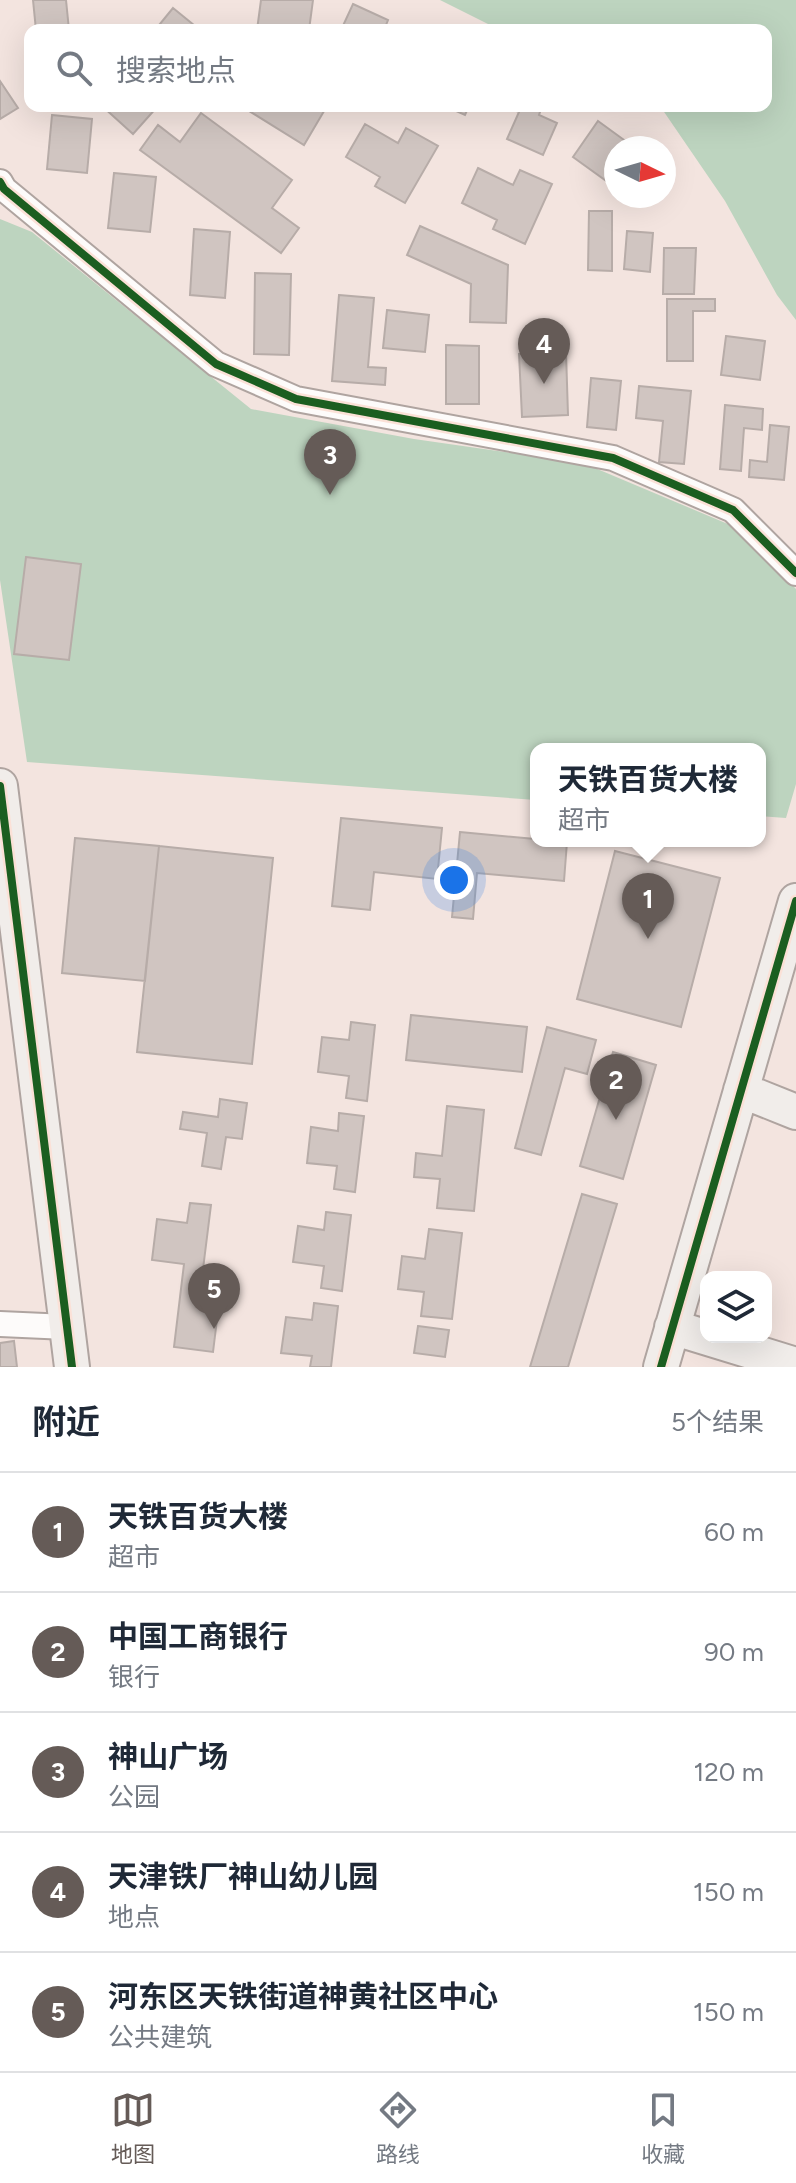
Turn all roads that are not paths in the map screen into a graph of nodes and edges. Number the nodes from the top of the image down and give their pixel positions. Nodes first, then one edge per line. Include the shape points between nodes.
1 (0, 182) edge
2 (796, 573) edge
3 (0, 786) edge
4 (796, 901) edge
5 (741, 1090) junction
6 (796, 1112) edge
7 (0, 1324) edge
8 (67, 1327) junction
9 (672, 1327) junction
10 (796, 1365) edge
11 (72, 1367) edge
12 (661, 1367) edge

1 - 2 street via 216,364 296,399 613,458 733,510
3 - 8 street
4 - 5 street
5 - 6 street
5 - 9 street
7 - 8 street
8 - 11 street
9 - 10 street
9 - 12 street

